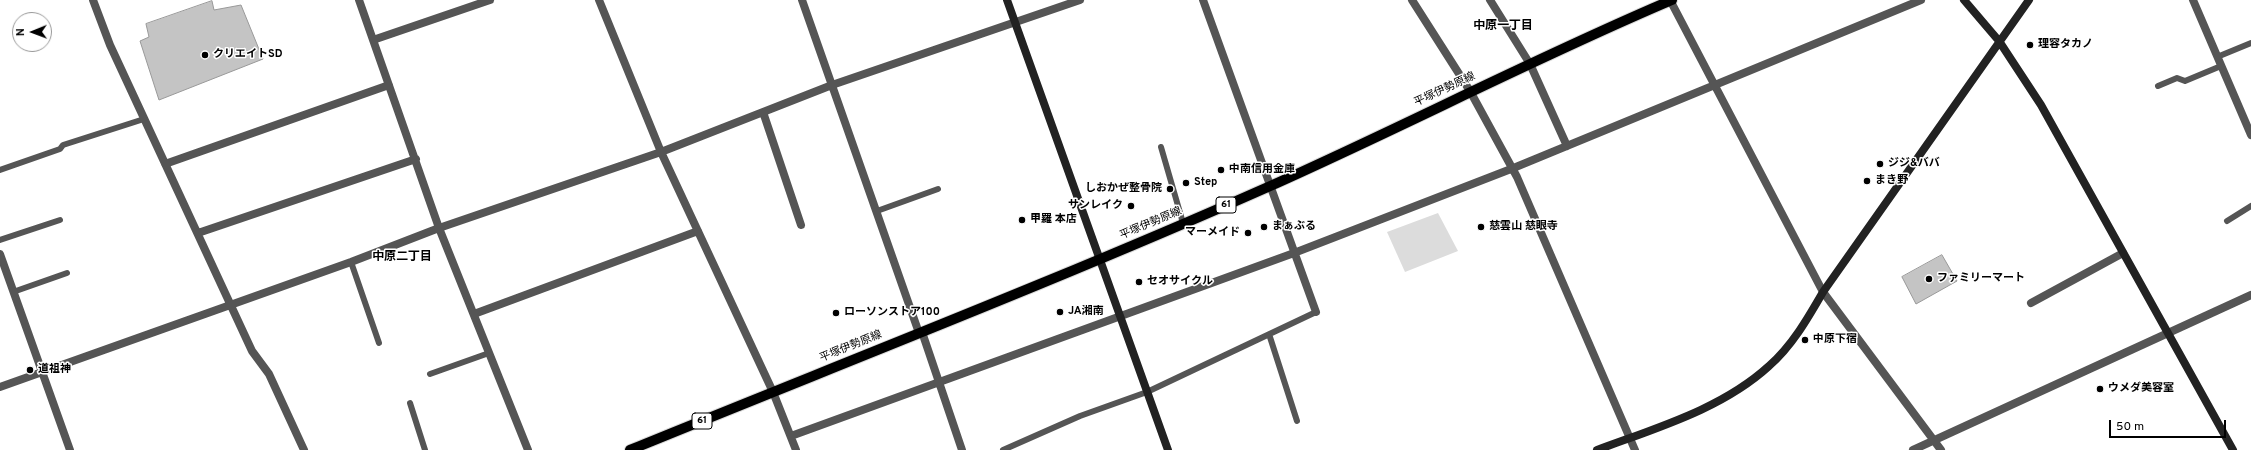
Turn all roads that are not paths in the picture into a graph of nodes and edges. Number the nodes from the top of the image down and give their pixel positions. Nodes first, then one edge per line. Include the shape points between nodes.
1 (93, 0) edge
2 (359, 0) edge
3 (490, 0) edge
4 (599, 0) edge
5 (802, 0) edge
6 (1007, 0) edge
7 (1080, 0) edge
8 (1203, 0) edge
9 (1412, 0) edge
10 (1490, 0) edge
11 (1671, 0) edge
12 (1921, 0) edge
13 (1964, 0) edge
14 (2029, 0) edge
15 (2193, 0) edge
16 (1016, 23) junction
17 (373, 40) junction
18 (1999, 41) junction
19 (2251, 43) edge
20 (2217, 57) junction
21 (1530, 64) junction
22 (2221, 66) junction
23 (390, 85) junction
24 (832, 85) junction
25 (1714, 85) junction
26 (2158, 86) dead end
27 (1470, 91) junction
28 (763, 112) junction
29 (144, 119) junction
30 (2251, 135) edge
31 (1568, 146) junction
32 (1160, 147) dead end
33 (661, 152) junction
34 (416, 159) junction
35 (165, 164) junction
36 (1511, 169) junction
37 (0, 170) edge
38 (1270, 186) junction
39 (938, 189) dead end
40 (2251, 206) edge
41 (877, 211) junction
42 (60, 220) dead end
43 (2227, 221) dead end
44 (1184, 223) junction
45 (801, 225) dead end
46 (439, 228) junction
47 (698, 231) junction
48 (198, 233) junction
49 (0, 240) edge
50 (1294, 253) junction
51 (2123, 253) junction
52 (0, 254) edge
53 (1100, 258) junction
54 (351, 262) junction
55 (67, 273) dead end
56 (14, 292) junction
57 (1824, 292) junction
58 (2251, 295) edge
59 (231, 303) junction
60 (2031, 303) dead end
61 (1316, 312) joint
62 (474, 314) junction
63 (1120, 316) junction
64 (920, 332) junction
65 (2168, 332) junction
66 (1269, 334) junction
67 (379, 343) dead end
68 (489, 353) junction
69 (42, 371) junction
70 (430, 374) dead end
71 (939, 382) junction
72 (0, 387) edge
73 (773, 392) junction
74 (1147, 392) junction
75 (410, 403) dead end
76 (1297, 421) dead end
77 (791, 436) junction
78 (1630, 437) junction
79 (1934, 440) junction
80 (70, 450) edge
81 (304, 450) edge
82 (425, 450) edge
83 (528, 450) edge
84 (630, 450) edge
85 (796, 450) edge
86 (962, 450) edge
87 (1003, 450) edge
88 (1168, 450) edge
89 (1597, 450) edge
90 (1635, 450) edge
91 (1913, 450) edge
92 (1941, 450) edge
93 (2233, 450) edge

1 - 29 street via 110,45
2 - 17 street
3 - 17 street
4 - 33 street
5 - 24 street
6 - 16 street
7 - 16 street
8 - 38 street
9 - 27 street
10 - 21 street
11 - 21 main road, 平塚伊勢原線 / 61
11 - 25 street
12 - 25 street
13 - 18 street
14 - 18 street
15 - 20 street
16 - 24 street
16 - 53 street
17 - 23 street
18 - 51 street via 2041,105
18 - 57 street
19 - 20 lane
20 - 22 street
21 - 27 main road, 平塚伊勢原線 / 61
21 - 31 street
22 - 26 lane via 2185,81 2177,78
22 - 30 street
23 - 34 street
23 - 35 street
24 - 28 street
24 - 41 street
25 - 31 street
25 - 57 street
27 - 36 street
27 - 38 main road, 平塚伊勢原線 / 61
28 - 33 street
28 - 45 street
29 - 35 street
29 - 37 lane via 63,145 60,149
31 - 36 street
32 - 44 lane
33 - 46 street
33 - 47 street
34 - 46 street
34 - 48 street
35 - 48 street
36 - 50 street
36 - 78 street via 1517,177
38 - 44 main road, 平塚伊勢原線 / 61
38 - 50 street
39 - 41 lane
40 - 43 lane
41 - 64 street
42 - 49 lane
44 - 53 main road, 平塚伊勢原線 / 61
46 - 54 street
46 - 62 street
47 - 62 street
47 - 73 street
48 - 59 street
50 - 61 street
50 - 63 street
51 - 60 street
51 - 65 street
52 - 56 street
53 - 63 street
53 - 64 main road, 平塚伊勢原線 / 61
54 - 59 street
54 - 67 lane
55 - 56 lane
56 - 69 street
57 - 78 street via 1797,335 1770,366 1746,384 1698,411
57 - 79 street
58 - 65 street
59 - 69 street
59 - 81 street via 252,350 269,374
61 - 66 lane
62 - 68 street
63 - 71 street
63 - 74 street
64 - 71 street
64 - 73 main road, 平塚伊勢原線 / 61
65 - 79 street
65 - 93 street
66 - 74 lane
66 - 76 lane
68 - 70 lane
68 - 83 street
69 - 72 street
69 - 80 street
71 - 77 street
71 - 86 street
73 - 77 street
73 - 84 main road, 平塚伊勢原線 / 61
74 - 87 lane via 1080,416
74 - 88 street
75 - 82 lane
77 - 85 street
78 - 89 street
78 - 90 street
79 - 91 street
79 - 92 street

